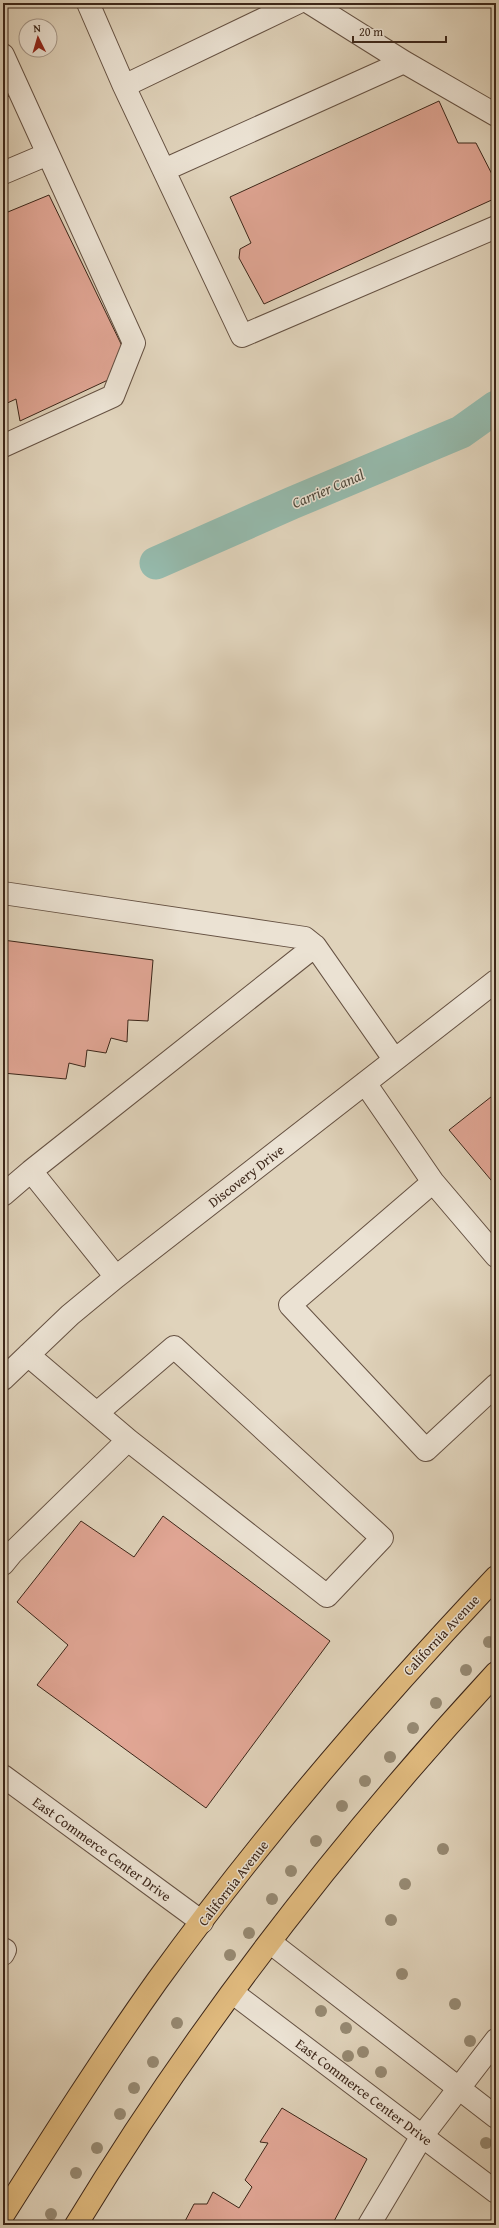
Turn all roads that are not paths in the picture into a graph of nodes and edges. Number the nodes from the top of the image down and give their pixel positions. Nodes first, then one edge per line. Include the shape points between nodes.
1 (88, 3) edge
2 (297, 3) edge
3 (310, 3) edge
4 (3, 55) edge
5 (404, 62) junction
6 (124, 86) junction
7 (496, 115) edge
8 (48, 154) junction
9 (164, 170) junction
10 (3, 173) edge
11 (496, 227) edge
12 (3, 446) edge
13 (3, 893) edge
14 (315, 946) junction
15 (496, 981) edge
16 (394, 1059) junction
17 (365, 1083) junction
18 (31, 1171) junction
19 (433, 1182) junction
20 (3, 1195) edge
21 (496, 1256) edge
22 (116, 1277) junction
23 (28, 1354) junction
24 (3, 1379) edge
25 (496, 1385) edge
26 (97, 1413) junction
27 (128, 1440) junction
28 (3, 1564) edge
29 (496, 1577) edge
30 (496, 1673) edge
31 (3, 1776) edge
32 (202, 1922) junction
33 (270, 1943) junction
34 (3, 1949) edge
35 (3, 1954) edge
36 (233, 1993) junction
37 (496, 2040) edge
38 (459, 2088) junction
39 (496, 2116) edge
40 (422, 2136) junction
41 (496, 2192) edge
42 (3, 2215) edge
43 (76, 2225) edge
44 (369, 2225) edge

1 - 6 street
2 - 6 street
3 - 5 street
4 - 8 street
5 - 7 street
5 - 9 street
6 - 9 street
8 - 10 street
8 - 12 street via 134,343 114,396
9 - 11 street via 242,336
13 - 14 street via 305,938
14 - 16 street
14 - 18 street
15 - 16 street, Discovery Drive
16 - 17 street, Discovery Drive
17 - 19 street
17 - 22 street, Discovery Drive
18 - 20 street
18 - 22 street
19 - 21 street
19 - 25 street via 290,1305 426,1450
22 - 23 street, Discovery Drive
23 - 24 street, Discovery Drive
23 - 26 street
26 - 27 street
26 - 27 street via 174,1348 382,1538 327,1596
27 - 28 street
29 - 32 main road, California Avenue via 399,1680 300,1798
30 - 33 main road via 389,1794
31 - 32 street, East Commerce Center Drive
32 - 42 main road, California Avenue via 156,1983
33 - 36 main road
33 - 38 street
34 - 35 street
36 - 40 street, East Commerce Center Drive
36 - 43 main road via 149,2112
37 - 38 street
38 - 39 street
38 - 40 street
40 - 41 street, East Commerce Center Drive
40 - 44 street

